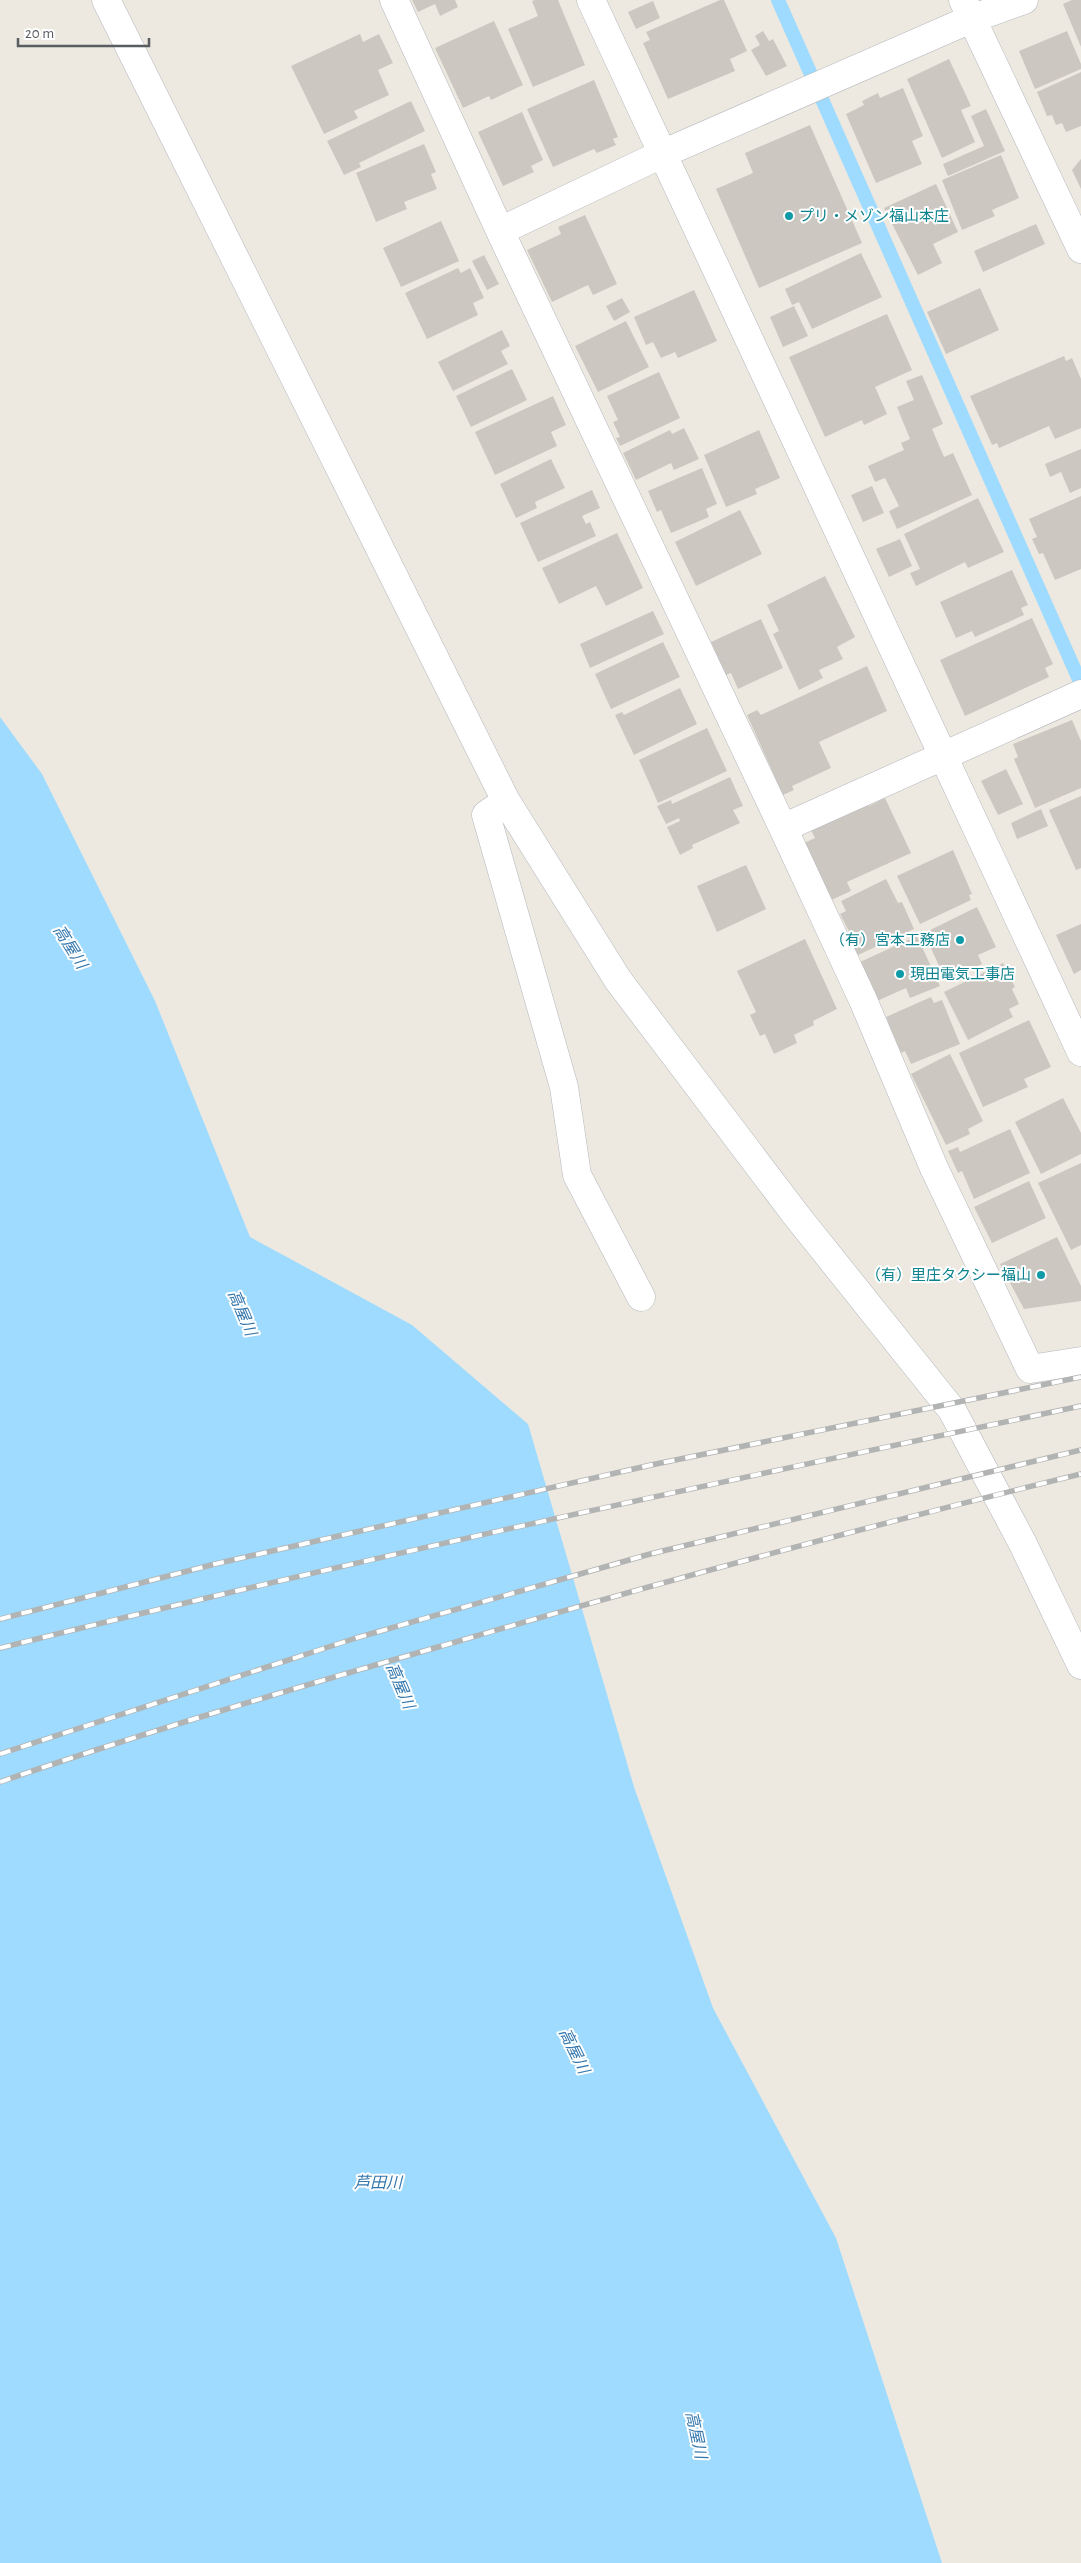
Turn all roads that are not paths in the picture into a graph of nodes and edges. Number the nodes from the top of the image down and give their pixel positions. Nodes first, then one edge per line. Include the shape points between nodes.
1 (106, 0) edge
2 (394, 0) edge
3 (591, 0) edge
4 (1024, 0) edge
5 (967, 10) edge
6 (662, 154) junction
7 (500, 231) junction
8 (1081, 249) edge
9 (1078, 696) edge
10 (943, 755) junction
11 (506, 801) junction
12 (783, 828) junction
13 (1081, 1052) edge
14 (641, 1298) dead end
15 (1081, 1361) edge
16 (1081, 1665) edge

1 - 11 street
2 - 7 street
3 - 6 street
4 - 5 street
5 - 6 street via 813,89
5 - 8 street
6 - 7 street
6 - 10 street
7 - 12 street
9 - 10 street
10 - 12 street
10 - 13 street
11 - 14 street via 486,815 564,1087 577,1175
11 - 16 street via 618,980 796,1215 952,1410 1023,1544
12 - 15 street via 934,1168 1030,1369

